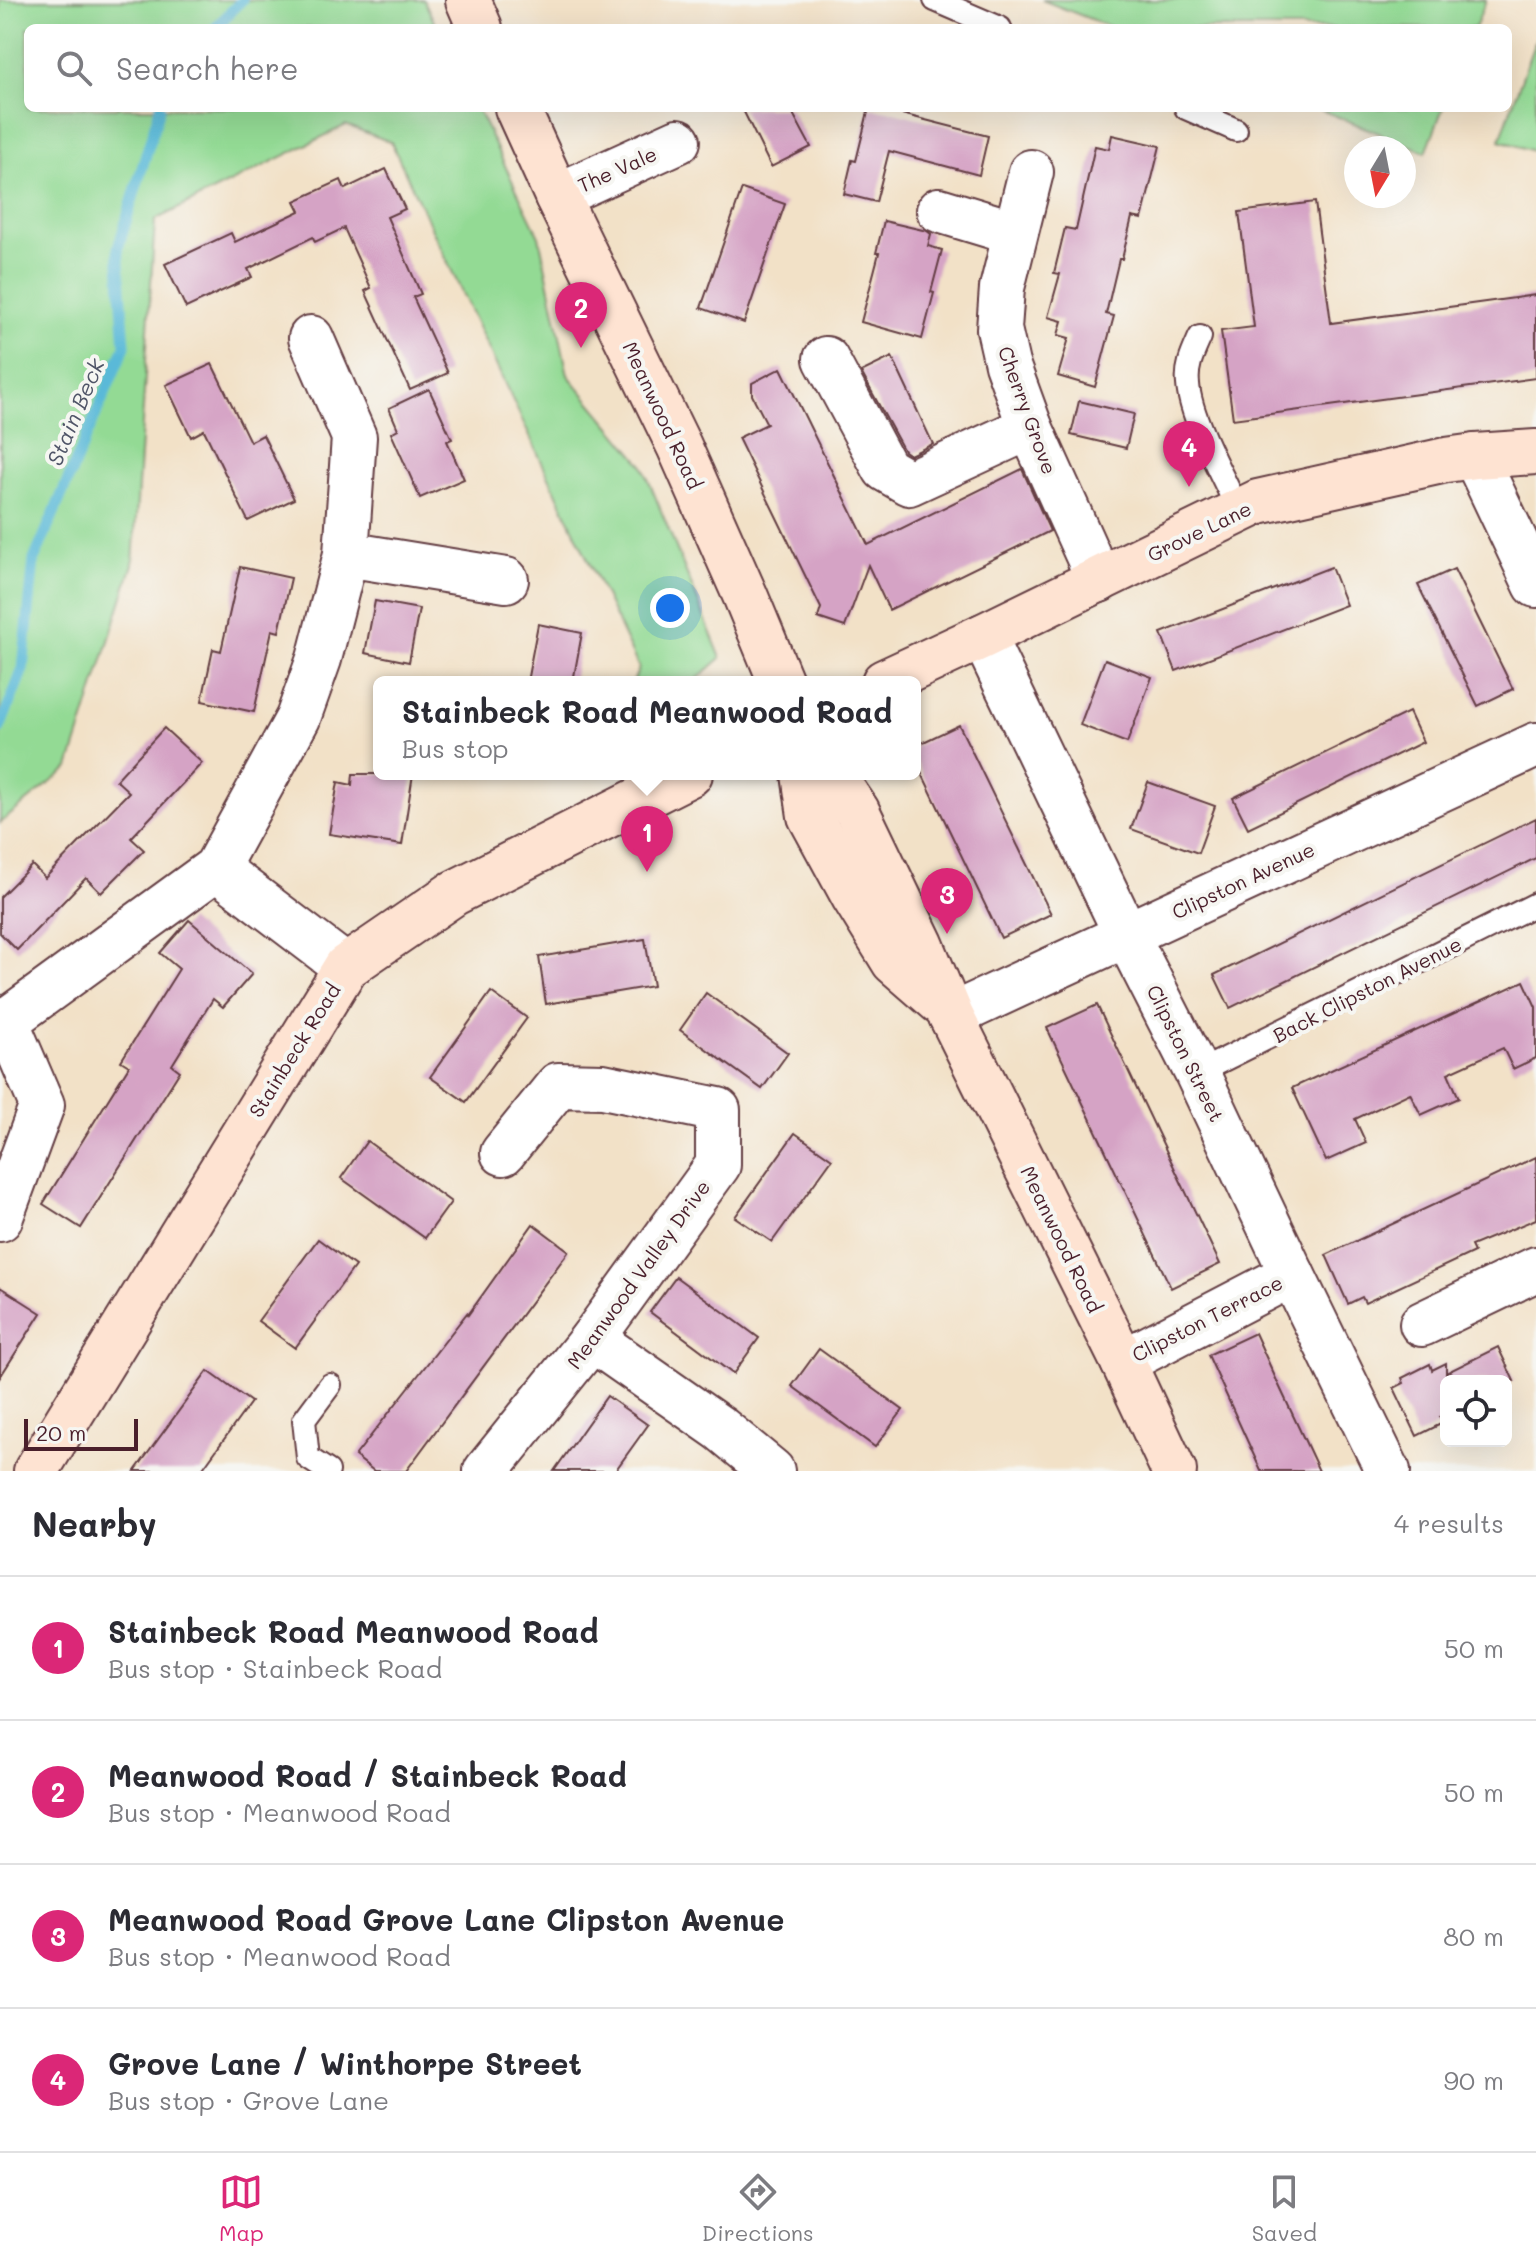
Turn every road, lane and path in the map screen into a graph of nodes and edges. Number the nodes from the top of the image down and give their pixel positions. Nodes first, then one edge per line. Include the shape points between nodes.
1 (468, 0) edge
2 (935, 0) edge
3 (478, 24) edge
4 (991, 24) edge
5 (519, 112) edge
6 (1195, 112) edge
7 (1236, 130) dead end
8 (677, 141) dead end
9 (1031, 172) dead end
10 (557, 196) junction
11 (939, 210) dead end
12 (1015, 233) junction
13 (1200, 337) dead end
14 (311, 338) dead end
15 (826, 359) dead end
16 (1030, 427) junction
17 (1536, 452) edge
18 (1475, 456) junction
19 (1239, 511) junction
20 (346, 554) junction
21 (506, 580) dead end
22 (1099, 580) junction
23 (1536, 585) edge
24 (983, 636) junction
25 (779, 676) edge
26 (897, 676) edge
27 (1536, 745) edge
28 (678, 780) edge
29 (805, 780) edge
30 (836, 780) edge
31 (216, 868) junction
32 (1536, 904) edge
33 (1126, 934) junction
34 (346, 967) junction
35 (949, 1012) junction
36 (1197, 1073) junction
37 (503, 1153) dead end
38 (0, 1219) edge
39 (1536, 1269) edge
40 (1292, 1274) junction
41 (1422, 1324) dead end
42 (592, 1339) junction
43 (1123, 1362) junction
44 (330, 1385) dead end
45 (36, 1471) edge
46 (328, 1471) edge
47 (486, 1471) edge
48 (772, 1471) edge
49 (1174, 1471) edge
50 (1388, 1471) edge

1 - 3 street
2 - 4 lane
5 - 10 street, Meanwood Road
6 - 7 lane
8 - 10 street, The Vale
9 - 12 street, Cherry Grove
10 - 25 street, Meanwood Road via 679,446
11 - 12 street
12 - 16 street, Cherry Grove via 999,329
13 - 19 lane via 1189,362 1188,386
14 - 20 street via 354,437
15 - 16 street via 885,469 909,483
16 - 22 street, Cherry Grove
17 - 18 street, Grove Lane
18 - 19 street, Grove Lane via 1258,502
18 - 23 street
19 - 22 street, Grove Lane
20 - 21 street
20 - 31 street via 298,718
22 - 24 street, Grove Lane
24 - 26 street, Grove Lane
24 - 33 street, Clipston Street
27 - 33 street, Clipston Avenue
28 - 34 street, Stainbeck Road via 454,893
29 - 35 street, Meanwood Road via 810,816 894,962
30 - 35 street, Meanwood Road via 857,811
31 - 34 street
31 - 38 street via 6,1021 42,1105
32 - 36 lane, Back Clipston Avenue
33 - 35 street, Clipston Avenue
33 - 36 street, Clipston Street
34 - 45 street, Stainbeck Road
35 - 43 street, Meanwood Road
36 - 40 street, Clipston Street
37 - 42 street, Meanwood Valley Drive via 558,1085 603,1086 718,1110 718,1165
39 - 41 street
40 - 43 street, Clipston Terrace
40 - 50 street, Clipston Street
42 - 47 street, Meanwood Valley Drive
42 - 48 street
43 - 49 street, Meanwood Road
44 - 46 lane via 304,1420 308,1458

